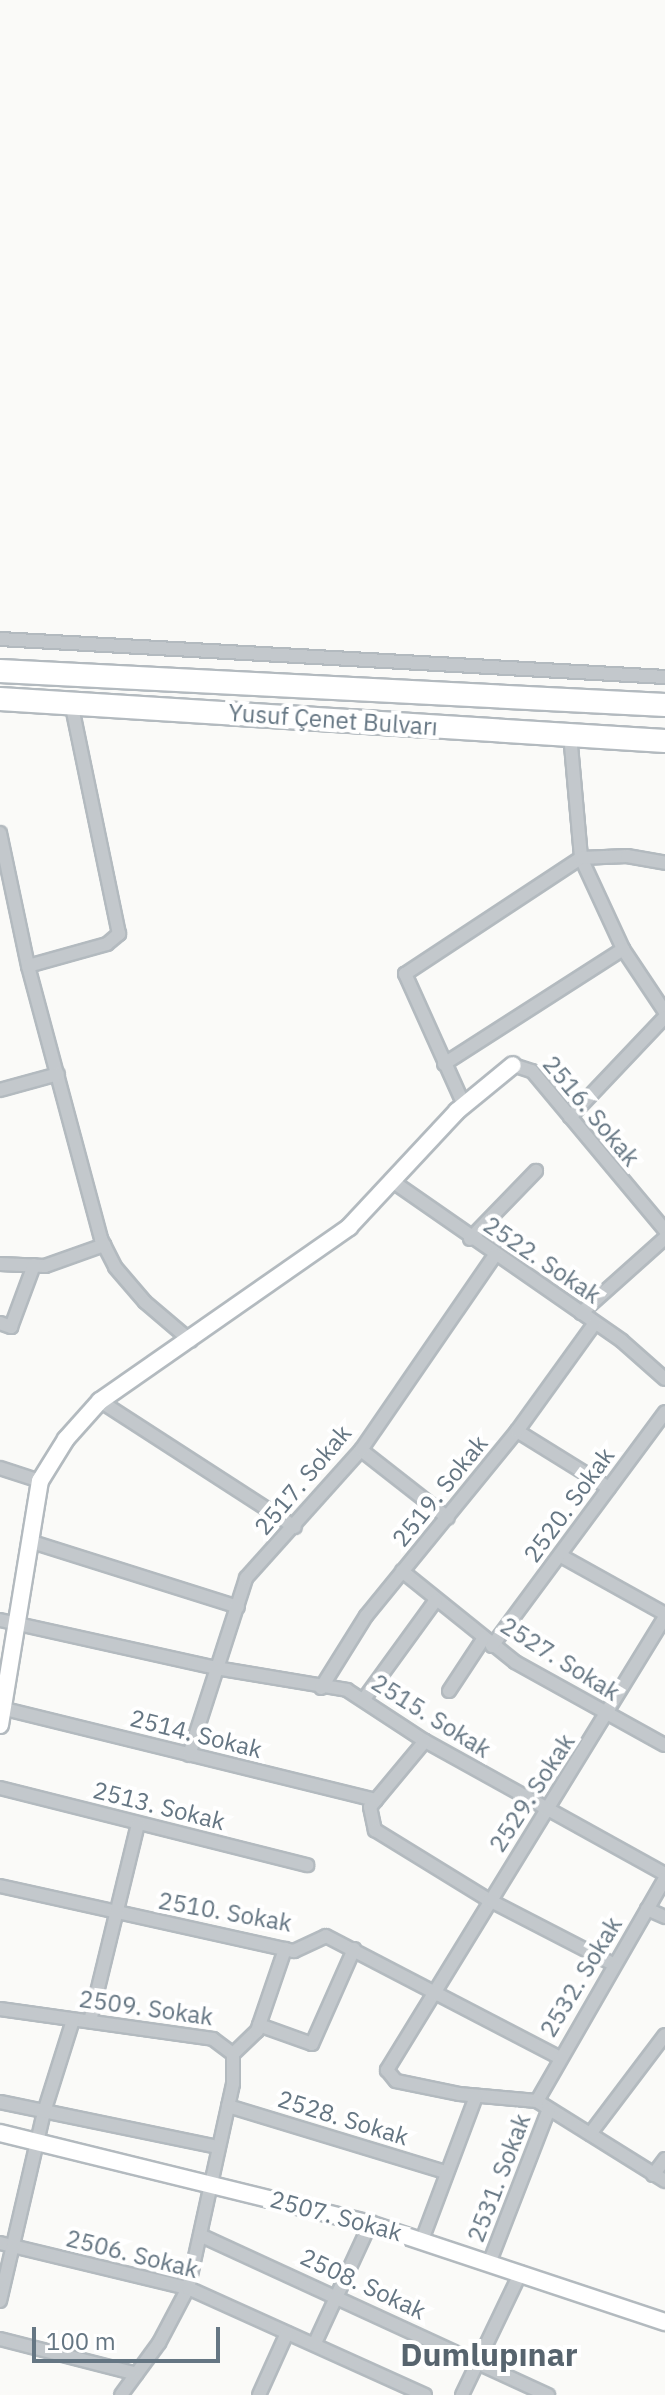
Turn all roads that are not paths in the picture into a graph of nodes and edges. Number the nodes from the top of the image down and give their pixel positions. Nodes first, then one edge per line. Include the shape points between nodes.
1 (0, 639) edge
2 (0, 671) edge
3 (665, 677) edge
4 (0, 699) edge
5 (71, 703) junction
6 (665, 705) edge
7 (570, 734) junction
8 (665, 741) edge
9 (0, 833) edge
10 (581, 858) junction
11 (665, 863) edge
12 (4, 866) edge
13 (623, 949) junction
14 (28, 966) junction
15 (665, 1014) edge
16 (444, 1064) junction
17 (513, 1065) joint
18 (58, 1074) junction
19 (0, 1090) edge
20 (464, 1105) junction
21 (570, 1117) junction
22 (536, 1171) dead end
23 (392, 1181) junction
24 (665, 1230) edge
25 (665, 1238) edge
26 (470, 1239) junction
27 (104, 1245) junction
28 (495, 1255) junction
29 (0, 1264) edge
30 (34, 1265) junction
31 (581, 1313) junction
32 (0, 1323) edge
33 (595, 1323) junction
34 (191, 1341) junction
35 (665, 1379) edge
36 (100, 1401) junction
37 (665, 1412) edge
38 (517, 1431) junction
39 (361, 1450) junction
40 (0, 1468) edge
41 (40, 1481) junction
42 (609, 1488) junction
43 (448, 1518) junction
44 (295, 1527) junction
45 (29, 1541) junction
46 (561, 1556) junction
47 (402, 1571) junction
48 (436, 1600) junction
49 (238, 1607) junction
50 (665, 1616) edge
51 (6, 1621) edge
52 (488, 1642) junction
53 (216, 1668) junction
54 (321, 1688) junction
55 (449, 1691) dead end
56 (364, 1699) junction
57 (609, 1715) junction
58 (3, 1717) edge
59 (425, 1741) junction
60 (665, 1745) edge
61 (189, 1755) junction
62 (0, 1788) edge
63 (376, 1800) junction
64 (546, 1811) junction
65 (138, 1824) junction
66 (307, 1865) dead end
67 (665, 1876) edge
68 (0, 1886) edge
69 (489, 1900) junction
70 (647, 1909) junction
71 (115, 1914) junction
72 (665, 1917) edge
73 (285, 1949) junction
74 (354, 1949) junction
75 (613, 1964) junction
76 (434, 1991) junction
77 (0, 2009) edge
78 (73, 2020) junction
79 (90, 2021) junction
80 (259, 2025) junction
81 (665, 2035) edge
82 (233, 2054) junction
83 (558, 2057) junction
84 (476, 2096) junction
85 (537, 2101) junction
86 (0, 2102) edge
87 (228, 2106) junction
88 (549, 2109) junction
89 (44, 2112) junction
90 (0, 2133) edge
91 (590, 2134) junction
92 (37, 2141) junction
93 (218, 2147) junction
94 (665, 2159) edge
95 (445, 2172) junction
96 (653, 2175) junction
97 (665, 2181) edge
98 (211, 2184) junction
99 (370, 2224) junction
100 (202, 2236) junction
101 (422, 2240) junction
102 (0, 2243) edge
103 (15, 2248) junction
104 (490, 2261) junction
105 (521, 2272) junction
106 (188, 2288) junction
107 (338, 2296) junction
108 (0, 2301) edge
109 (665, 2322) edge
110 (287, 2333) junction
111 (0, 2339) edge
112 (315, 2343) junction
113 (479, 2363) junction
114 (137, 2374) junction
115 (121, 2395) edge
116 (259, 2395) edge
117 (425, 2395) edge
118 (462, 2395) edge
119 (548, 2395) edge

1 - 3 street
2 - 6 highway, Yusuf Çenet Bulvarı
4 - 5 highway, Yusuf Çenet Bulvarı
5 - 7 highway, Yusuf Çenet Bulvarı
5 - 14 street via 119,934 107,944
7 - 8 highway, Yusuf Çenet Bulvarı
7 - 10 street
9 - 12 street
10 - 11 street via 627,856
10 - 13 street
10 - 16 street via 405,974
12 - 14 street
13 - 15 street
13 - 16 street
14 - 18 street
15 - 21 street
16 - 20 street
17 - 20 street
17 - 21 street, 2516. Sokak via 525,1065
18 - 19 street
18 - 27 street
20 - 23 street
21 - 24 street, 2516. Sokak
22 - 26 street
23 - 26 street, 2522. Sokak
23 - 34 street via 349,1227
25 - 31 street
26 - 28 street, 2522. Sokak
27 - 30 street via 69,1261
27 - 34 street via 145,1302
28 - 31 street, 2522. Sokak
28 - 39 street, 2517. Sokak
29 - 30 street
30 - 32 street via 11,1327
31 - 33 street, 2522. Sokak
33 - 35 street, 2522. Sokak
33 - 38 street, 2519. Sokak
34 - 36 street
36 - 41 street via 52,1457
36 - 44 street
37 - 42 street, 2520. Sokak
38 - 42 street
38 - 43 street, 2519. Sokak
39 - 43 street
39 - 44 street, 2517. Sokak
40 - 41 street
41 - 45 street
42 - 46 street, 2520. Sokak
43 - 47 street, 2519. Sokak
44 - 49 street, 2517. Sokak via 246,1578
45 - 49 street
45 - 51 street
46 - 50 street
46 - 52 street, 2520. Sokak
47 - 48 street, 2527. Sokak
47 - 54 street, 2519. Sokak via 342,1649
48 - 52 street, 2527. Sokak
48 - 56 street
49 - 53 street, 2517. Sokak
50 - 57 street, 2529. Sokak
51 - 53 street, 2515. Sokak
51 - 58 street
52 - 55 street, 2520. Sokak
52 - 57 street, 2527. Sokak
53 - 54 street, 2515. Sokak via 296,1678
53 - 61 street, 2517. Sokak
54 - 56 street, 2515. Sokak via 347,1690
56 - 59 street, 2515. Sokak
57 - 60 street, 2527. Sokak
57 - 64 street, 2529. Sokak
58 - 61 street, 2514. Sokak
59 - 63 street
59 - 64 street, 2515. Sokak
61 - 63 street, 2514. Sokak
62 - 65 street, 2513. Sokak
63 - 69 street via 369,1815 375,1830
64 - 67 street, 2515. Sokak
64 - 69 street, 2529. Sokak
65 - 66 street, 2513. Sokak
65 - 71 street
67 - 70 street, 2532. Sokak
68 - 71 street, 2510. Sokak
69 - 75 street
69 - 76 street, 2529. Sokak
70 - 72 street
70 - 75 street, 2532. Sokak
71 - 73 street, 2510. Sokak
71 - 79 street
73 - 74 street, 2510. Sokak via 294,1951 326,1936
73 - 80 street
74 - 76 street, 2510. Sokak
74 - 80 street via 312,2044
75 - 83 street, 2532. Sokak
76 - 83 street, 2510. Sokak
76 - 84 street, 2529. Sokak via 387,2070 396,2081
77 - 78 street, 2509. Sokak
78 - 79 street, 2509. Sokak
78 - 89 street
79 - 82 street, 2509. Sokak via 213,2039
80 - 82 street
81 - 91 street
82 - 87 street, 2509. Sokak
83 - 85 street, 2532. Sokak
84 - 85 street
84 - 95 street
85 - 88 street
86 - 89 street
87 - 93 street, 2509. Sokak
87 - 95 street, 2528. Sokak
88 - 91 street
88 - 104 street, 2531. Sokak
89 - 92 street
89 - 93 street
90 - 92 street, 2507. Sokak
91 - 96 street
92 - 98 street, 2507. Sokak
92 - 103 street
93 - 98 street, 2509. Sokak
94 - 96 street
95 - 101 street
96 - 97 street
98 - 99 street, 2507. Sokak
98 - 100 street, 2509. Sokak
99 - 101 street, 2507. Sokak
99 - 107 street
100 - 106 street, 2509. Sokak
100 - 107 street, 2508. Sokak
101 - 104 street, 2507. Sokak
102 - 103 street, 2506. Sokak
103 - 106 street, 2506. Sokak
103 - 108 street
104 - 105 street, 2507. Sokak
105 - 109 street, 2507. Sokak
105 - 113 street
106 - 110 street, 2506. Sokak
106 - 114 street, 2509. Sokak
107 - 112 street
107 - 113 street, 2508. Sokak
110 - 112 street, 2506. Sokak
110 - 116 street
111 - 114 street
112 - 117 street, 2506. Sokak
113 - 118 street
113 - 119 street, 2508. Sokak
114 - 115 street, 2509. Sokak

